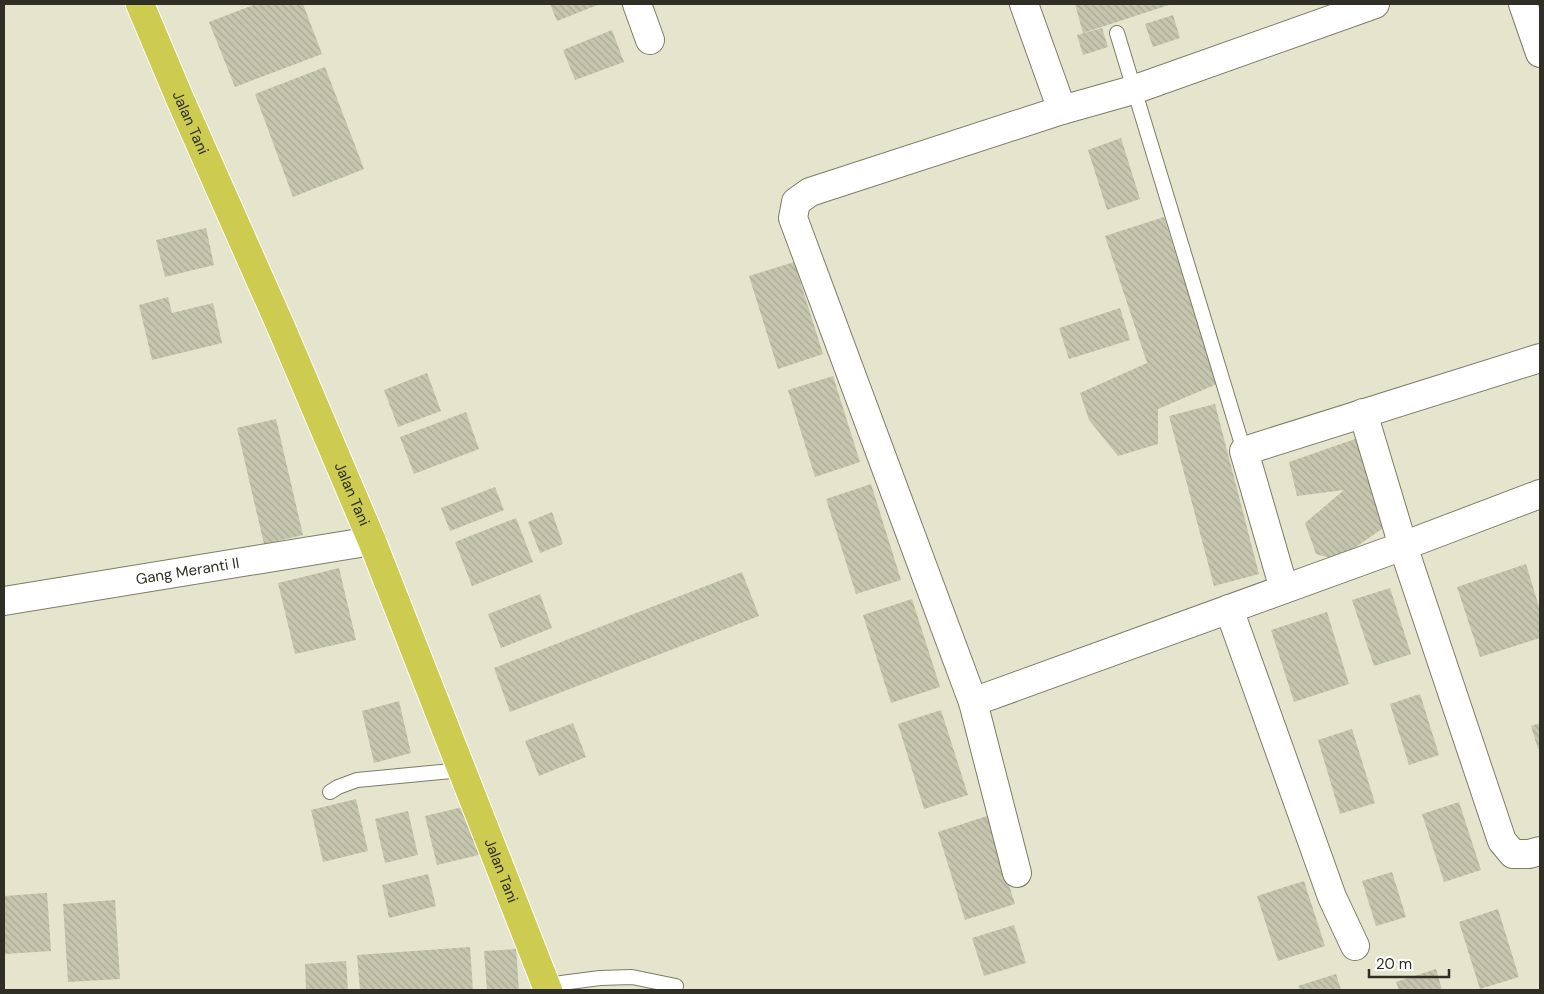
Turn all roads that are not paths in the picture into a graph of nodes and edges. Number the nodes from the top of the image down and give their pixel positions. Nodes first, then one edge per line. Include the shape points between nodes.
1 (140, 4) edge
2 (637, 4) edge
3 (1024, 4) edge
4 (1375, 4) edge
5 (1523, 4) edge
6 (1117, 33) dead end
7 (650, 40) dead end
8 (1539, 48) edge
9 (1134, 90) junction
10 (1062, 110) junction
11 (1540, 358) edge
12 (1363, 413) junction
13 (1244, 451) junction
14 (1540, 494) edge
15 (372, 541) junction
16 (1403, 546) junction
17 (1284, 589) junction
18 (4, 601) edge
19 (1229, 609) junction
20 (974, 702) junction
21 (462, 770) junction
22 (330, 792) dead end
23 (1540, 851) edge
24 (1017, 874) dead end
25 (1355, 946) dead end
26 (676, 986) dead end
27 (547, 988) edge

1 - 15 highway, Jalan Tani
2 - 7 street
3 - 10 street
4 - 9 street
5 - 8 street
6 - 9 lane
9 - 10 street
9 - 13 lane
10 - 20 street via 810,192 796,202 793,218
11 - 12 street
12 - 13 street
12 - 16 street
13 - 17 street
14 - 16 street
15 - 18 street, Gang Meranti II
15 - 21 highway, Jalan Tani
16 - 17 street
16 - 23 street via 1502,841 1513,854
17 - 19 street
19 - 20 street
19 - 25 street via 1332,897
20 - 24 street
21 - 22 lane via 357,780
21 - 27 highway, Jalan Tani
26 - 27 lane via 632,977 600,978

